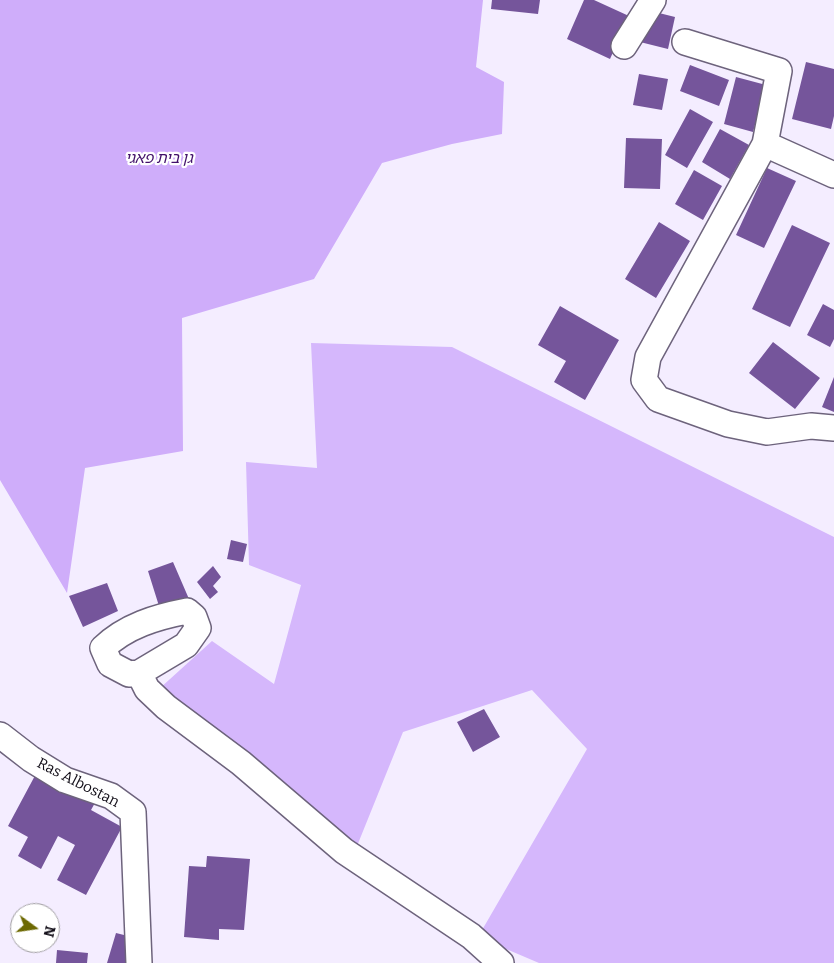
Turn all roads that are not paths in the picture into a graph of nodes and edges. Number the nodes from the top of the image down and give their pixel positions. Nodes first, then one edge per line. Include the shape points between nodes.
1 (652, 0) edge
2 (685, 42) dead end
3 (624, 46) dead end
4 (765, 144) junction
5 (834, 175) edge
6 (834, 428) edge
7 (138, 673) dead end
8 (0, 735) edge
9 (139, 963) edge
10 (501, 963) edge

1 - 3 street
2 - 4 street via 779,72
4 - 5 street
4 - 6 street via 648,357 644,380 658,399 728,424 767,432 811,426
7 - 10 street via 147,689 166,706 241,762 344,851 471,936
8 - 9 street, Ras Albostan via 65,780 111,796 133,812

